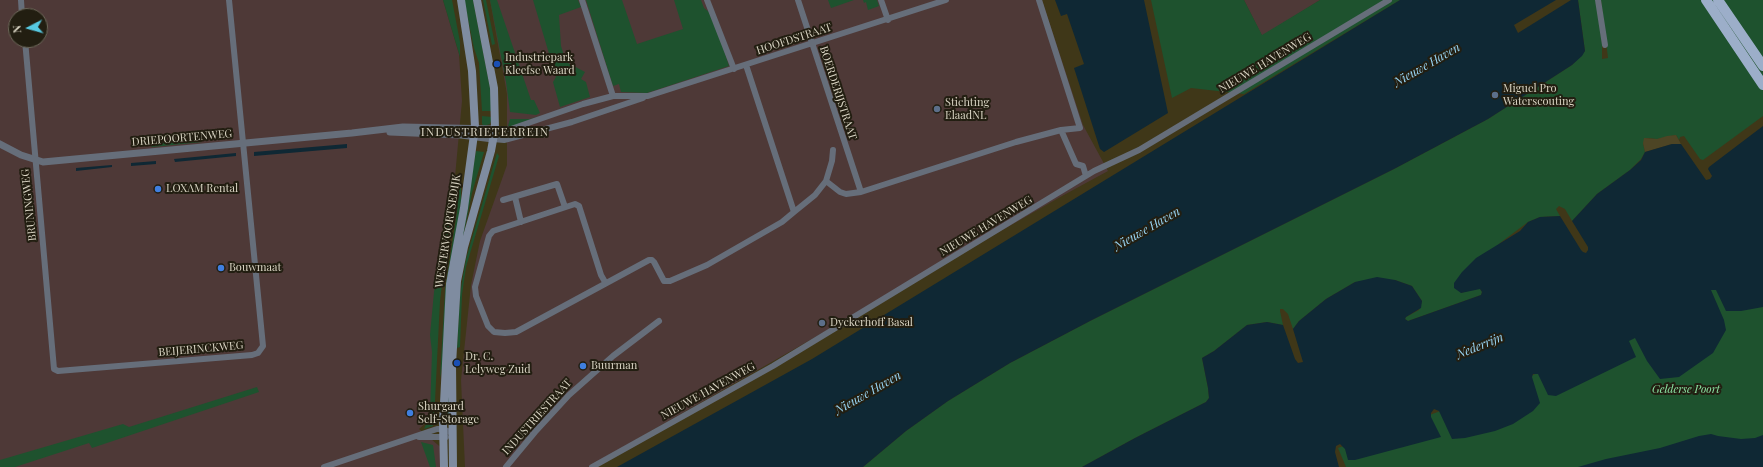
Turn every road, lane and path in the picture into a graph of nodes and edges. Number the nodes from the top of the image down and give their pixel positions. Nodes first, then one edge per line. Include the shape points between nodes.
1 (229, 0) edge
2 (461, 0) edge
3 (477, 0) edge
4 (582, 0) edge
5 (707, 0) edge
6 (798, 0) edge
7 (881, 0) edge
8 (946, 0) edge
9 (1039, 0) edge
10 (1389, 0) edge
11 (1598, 0) edge
12 (1706, 0) edge
13 (1718, 0) edge
14 (937, 1) edge
15 (888, 20) junction
16 (812, 43) junction
17 (1605, 45) dead end
18 (25, 48) edge
19 (746, 66) junction
20 (1763, 66) edge
21 (734, 69) junction
22 (1763, 85) edge
23 (612, 96) junction
24 (648, 96) junction
25 (551, 116) junction
26 (555, 125) junction
27 (475, 127) junction
28 (495, 129) junction
29 (1061, 130) junction
30 (370, 131) junction
31 (474, 136) junction
32 (493, 139) junction
33 (243, 143) junction
34 (0, 144) edge
35 (833, 150) dead end
36 (34, 160) junction
37 (1086, 176) junction
38 (826, 181) junction
39 (860, 192) junction
40 (514, 196) junction
41 (503, 200) dead end
42 (565, 207) junction
43 (794, 212) junction
44 (521, 222) junction
45 (605, 282) junction
46 (659, 321) dead end
47 (54, 368) joint
48 (443, 429) junction
49 (452, 433) junction
50 (416, 437) junction
51 (443, 438) junction
52 (324, 467) edge
53 (444, 467) edge
54 (453, 467) edge
55 (506, 467) edge
56 (592, 467) edge

1 - 33 street, BEIJERINCKWEG
2 - 27 main road, WESTERVOORTSEDIJK via 472,71
3 - 28 main road, WESTERVOORTSEDIJK via 494,88
4 - 23 street
5 - 21 street
6 - 16 street, BOERDERIJSTRAAT
7 - 15 street
8 - 14 street, HOOFDSTRAAT
9 - 29 street via 1080,128
10 - 37 street, NIEUWE HAVENWEG via 1140,150
11 - 17 street
12 - 22 highway
13 - 20 highway
14 - 15 street, HOOFDSTRAAT
15 - 16 street, HOOFDSTRAAT
16 - 19 street, HOOFDSTRAAT
16 - 39 street, BOERDERIJSTRAAT
18 - 36 street, BRUNINGWEG
19 - 21 street, HOOFDSTRAAT
19 - 43 street
21 - 24 street, HOOFDSTRAAT
23 - 24 street, HOOFDSTRAAT
23 - 25 street, HOOFDSTRAAT
24 - 26 street, HOOFDSTRAAT via 580,120
25 - 26 street
25 - 28 street via 511,129
26 - 32 street via 504,140
27 - 28 street, DRIEPOORTENWEG
27 - 30 street, DRIEPOORTENWEG via 402,127
27 - 31 main road, WESTERVOORTSEDIJK
28 - 32 main road, WESTERVOORTSEDIJK
29 - 37 street via 1076,164 1083,166
29 - 39 street
30 - 31 street, DRIEPOORTENWEG
30 - 33 street, DRIEPOORTENWEG
31 - 32 street, DRIEPOORTENWEG
31 - 48 main road, WESTERVOORTSEDIJK via 450,284
32 - 49 main road, WESTERVOORTSEDIJK via 457,281 452,364
33 - 36 street, DRIEPOORTENWEG via 43,162
33 - 47 street, BEIJERINCKWEG via 262,346 258,353 58,371
34 - 36 street, DRIEPOORTENWEG
35 - 38 street
36 - 47 street, BRUNINGWEG
37 - 56 street, NIEUWE HAVENWEG via 773,366
38 - 39 street via 846,194
38 - 43 street via 815,195
40 - 41 street
40 - 42 street via 558,184
40 - 44 street
42 - 44 street
42 - 45 street via 574,204 579,206
43 - 45 street via 782,222 721,257 670,281 664,281 652,260
44 - 45 street via 493,231 489,236 475,287 481,311 494,332 516,332
46 - 55 street, INDUSTRIESTRAAT via 613,356 569,395
48 - 49 street
48 - 50 street
48 - 51 main road, WESTERVOORTSEDIJK
49 - 51 street
49 - 54 main road, WESTERVOORTSEDIJK
50 - 51 street
50 - 52 street
51 - 53 main road, WESTERVOORTSEDIJK

